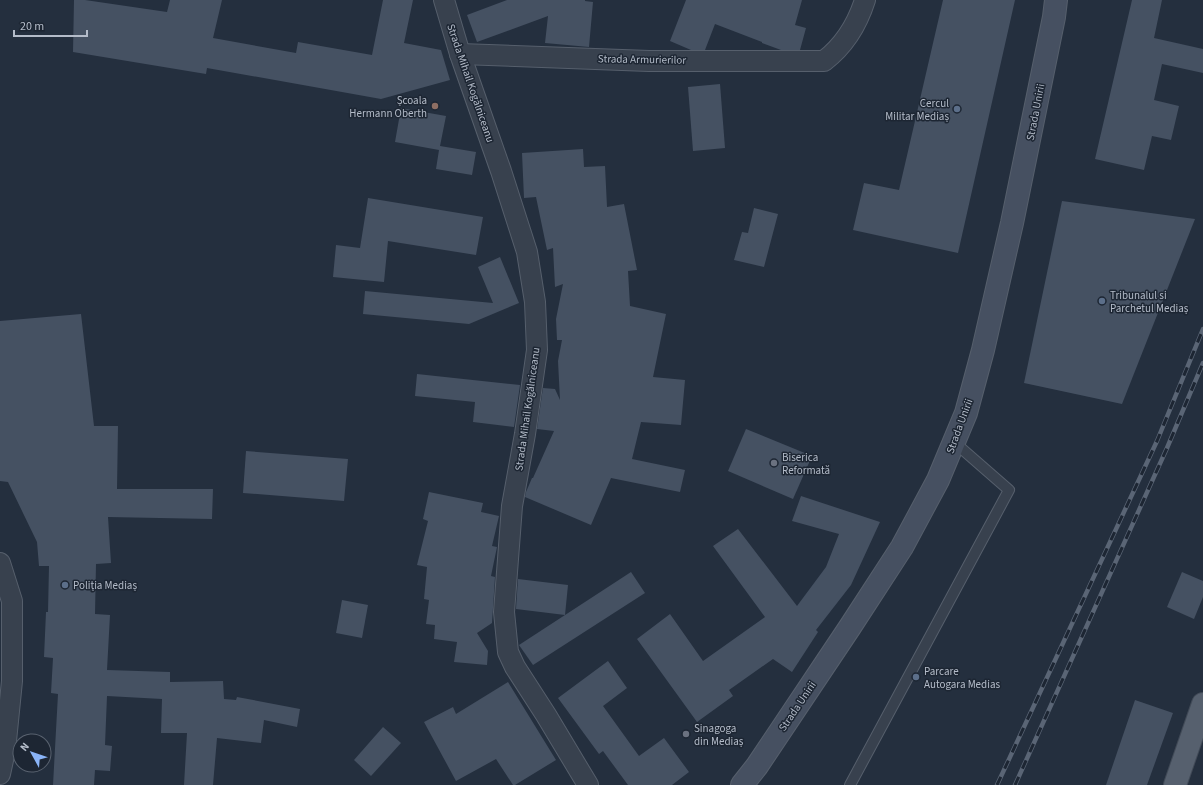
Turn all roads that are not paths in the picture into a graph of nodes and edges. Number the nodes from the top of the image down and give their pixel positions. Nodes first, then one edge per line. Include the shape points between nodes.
1 (444, 0) edge
2 (865, 0) edge
3 (1057, 6) edge
4 (460, 54) junction
5 (954, 442) junction
6 (0, 563) edge
7 (1203, 704) edge
8 (0, 774) edge
9 (588, 785) edge
10 (742, 785) edge
11 (850, 785) edge
12 (1175, 785) edge

1 - 4 street, Strada Mihail Kogălniceanu
2 - 4 street, Strada Armurierilor via 860,16 844,42 824,61 649,61
3 - 5 main road, Strada Unirii via 985,343 966,413
4 - 9 street, Strada Mihail Kogălniceanu via 527,252 535,302 537,350 512,506 504,612 508,652
5 - 10 main road, Strada Unirii via 938,480 902,547 850,628
5 - 11 lane via 1009,490
6 - 8 street via 12,601 12,680 5,751
7 - 12 main road

